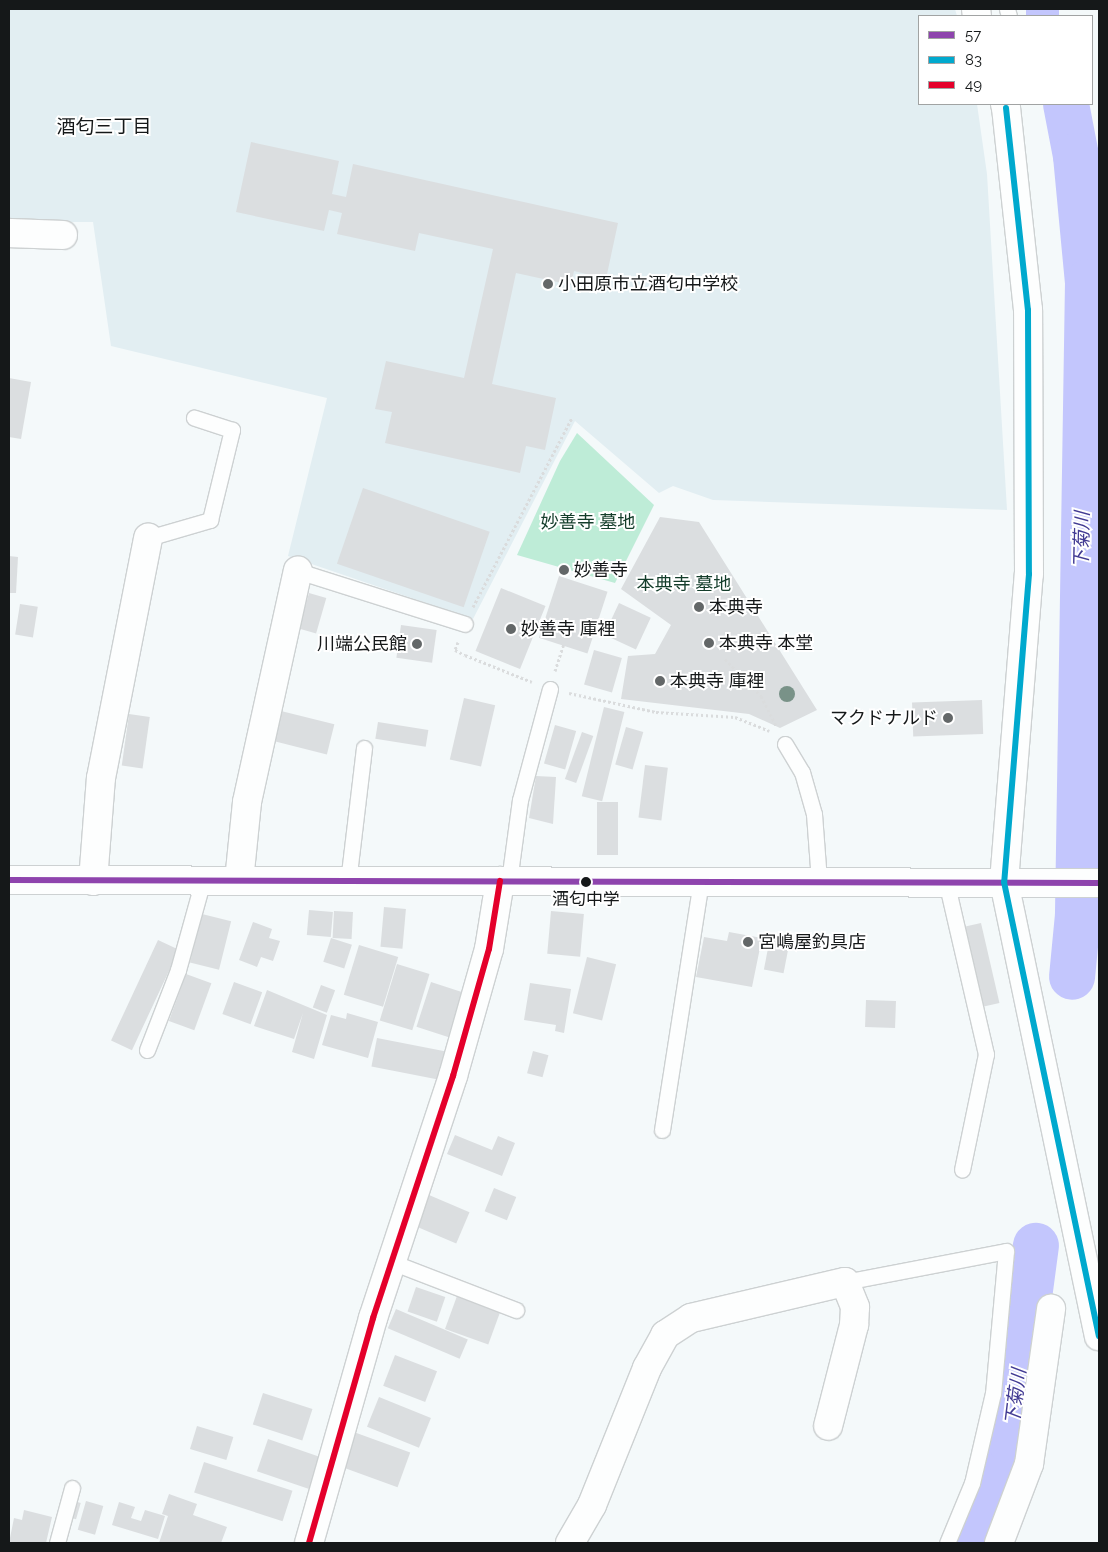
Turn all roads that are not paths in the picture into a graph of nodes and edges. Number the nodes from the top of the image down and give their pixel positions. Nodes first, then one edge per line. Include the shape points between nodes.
1 (1006, 105) edge
2 (9, 234) edge
3 (63, 235) dead end
4 (194, 418) dead end
5 (148, 538) joint
6 (298, 571) joint
7 (465, 624) road end
8 (550, 689) road end
9 (785, 744) road end
10 (364, 748) dead end
11 (9, 880) edge
12 (203, 880) junction
13 (239, 880) junction
14 (701, 880) junction
15 (819, 880) junction
16 (93, 881) junction
17 (504, 881) junction
18 (348, 882) junction
19 (946, 882) junction
20 (1004, 882) junction
21 (1099, 882) edge
22 (147, 1050) dead end
23 (662, 1130) dead end
24 (962, 1170) dead end
25 (394, 1263) junction
26 (845, 1282) junction
27 (1052, 1309) dead end
28 (516, 1310) dead end
29 (1099, 1336) edge
30 (828, 1426) dead end
31 (72, 1488) dead end
32 (57, 1543) edge
33 (309, 1543) edge
34 (570, 1543) edge
35 (946, 1543) edge
36 (999, 1543) edge

1 - 20 main road via 1028,310 1029,574
2 - 3 main road
4 - 5 lane via 232,430 210,520
5 - 16 main road via 101,778
6 - 7 lane
6 - 13 main road via 247,802
8 - 17 lane via 520,800
9 - 15 lane via 802,772 814,814
10 - 18 lane
11 - 16 main road
12 - 13 main road
12 - 16 main road
12 - 22 lane via 178,970
13 - 18 main road
14 - 15 main road
14 - 17 main road
14 - 23 lane
15 - 19 main road
17 - 18 main road
17 - 25 main road via 486,958
19 - 20 main road
19 - 24 lane via 986,1054
20 - 21 main road
20 - 29 main road
25 - 28 lane
25 - 33 main road via 373,1318
26 - 30 main road via 855,1308 854,1325
26 - 34 main road via 690,1318 665,1335 647,1368 592,1505
26 - 35 lane via 1006,1251 993,1393 972,1483
27 - 36 main road via 1029,1464
31 - 32 lane

